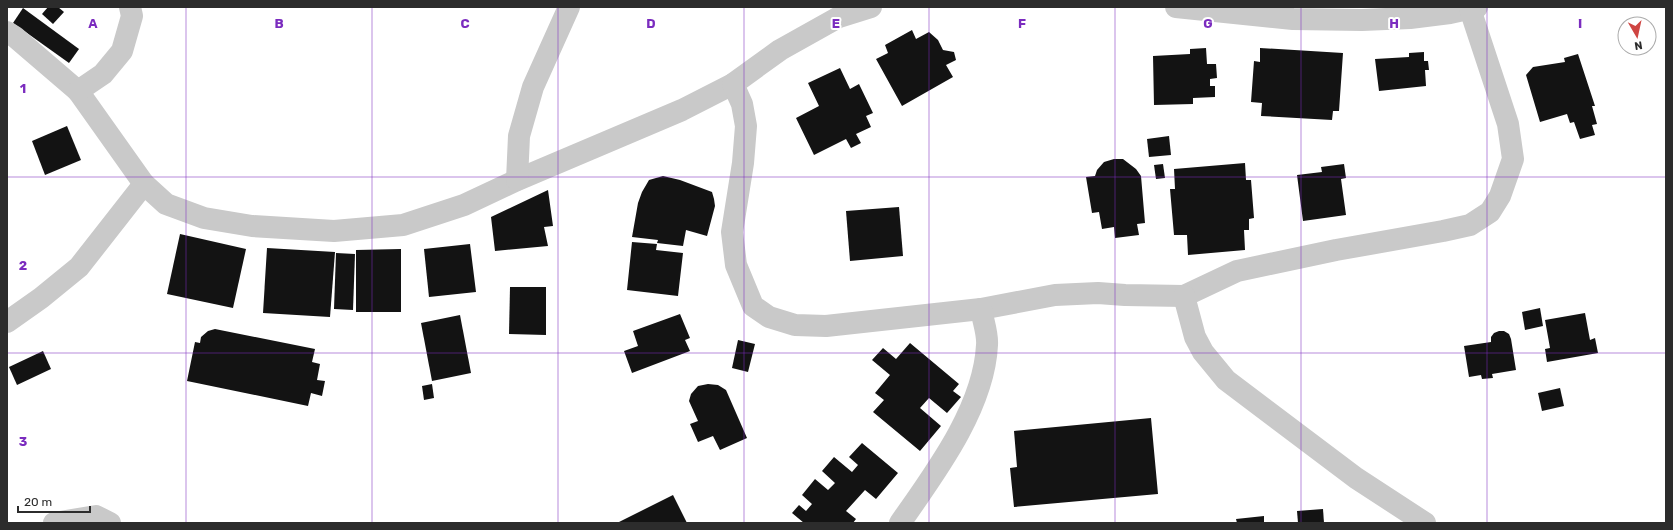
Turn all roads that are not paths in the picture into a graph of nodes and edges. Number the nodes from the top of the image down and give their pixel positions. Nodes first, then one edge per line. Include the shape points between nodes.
1 (130, 7) edge
2 (569, 7) edge
3 (871, 7) edge
4 (1176, 7) edge
5 (1474, 8) edge
6 (7, 32) edge
7 (733, 84) junction
8 (78, 91) junction
9 (517, 180) junction
10 (144, 184) junction
11 (1184, 296) junction
12 (981, 309) junction
13 (7, 322) edge
14 (54, 523) edge
15 (110, 523) edge
16 (900, 523) edge
17 (1425, 523) edge

1 - 8 street via 132,16 122,50 103,74
2 - 9 street via 533,87 518,136
3 - 7 street via 826,24 780,50
4 - 5 street via 1293,19 1362,20 1410,18
5 - 11 street via 1508,124 1513,159 1500,196 1490,212 1470,225 1236,271
6 - 8 street
7 - 9 street via 682,110
7 - 12 street via 742,104 746,126 732,232 736,265 753,306 769,317 795,325 826,326
8 - 10 street
9 - 10 street via 464,205 403,225 334,230 252,226 204,218 166,204
10 - 13 street via 78,267
11 - 12 street via 1098,293 1055,295
11 - 17 street via 1195,337 1203,352 1226,380 1356,478
12 - 16 street via 988,343 981,383 971,409 935,473
14 - 15 street via 96,516

